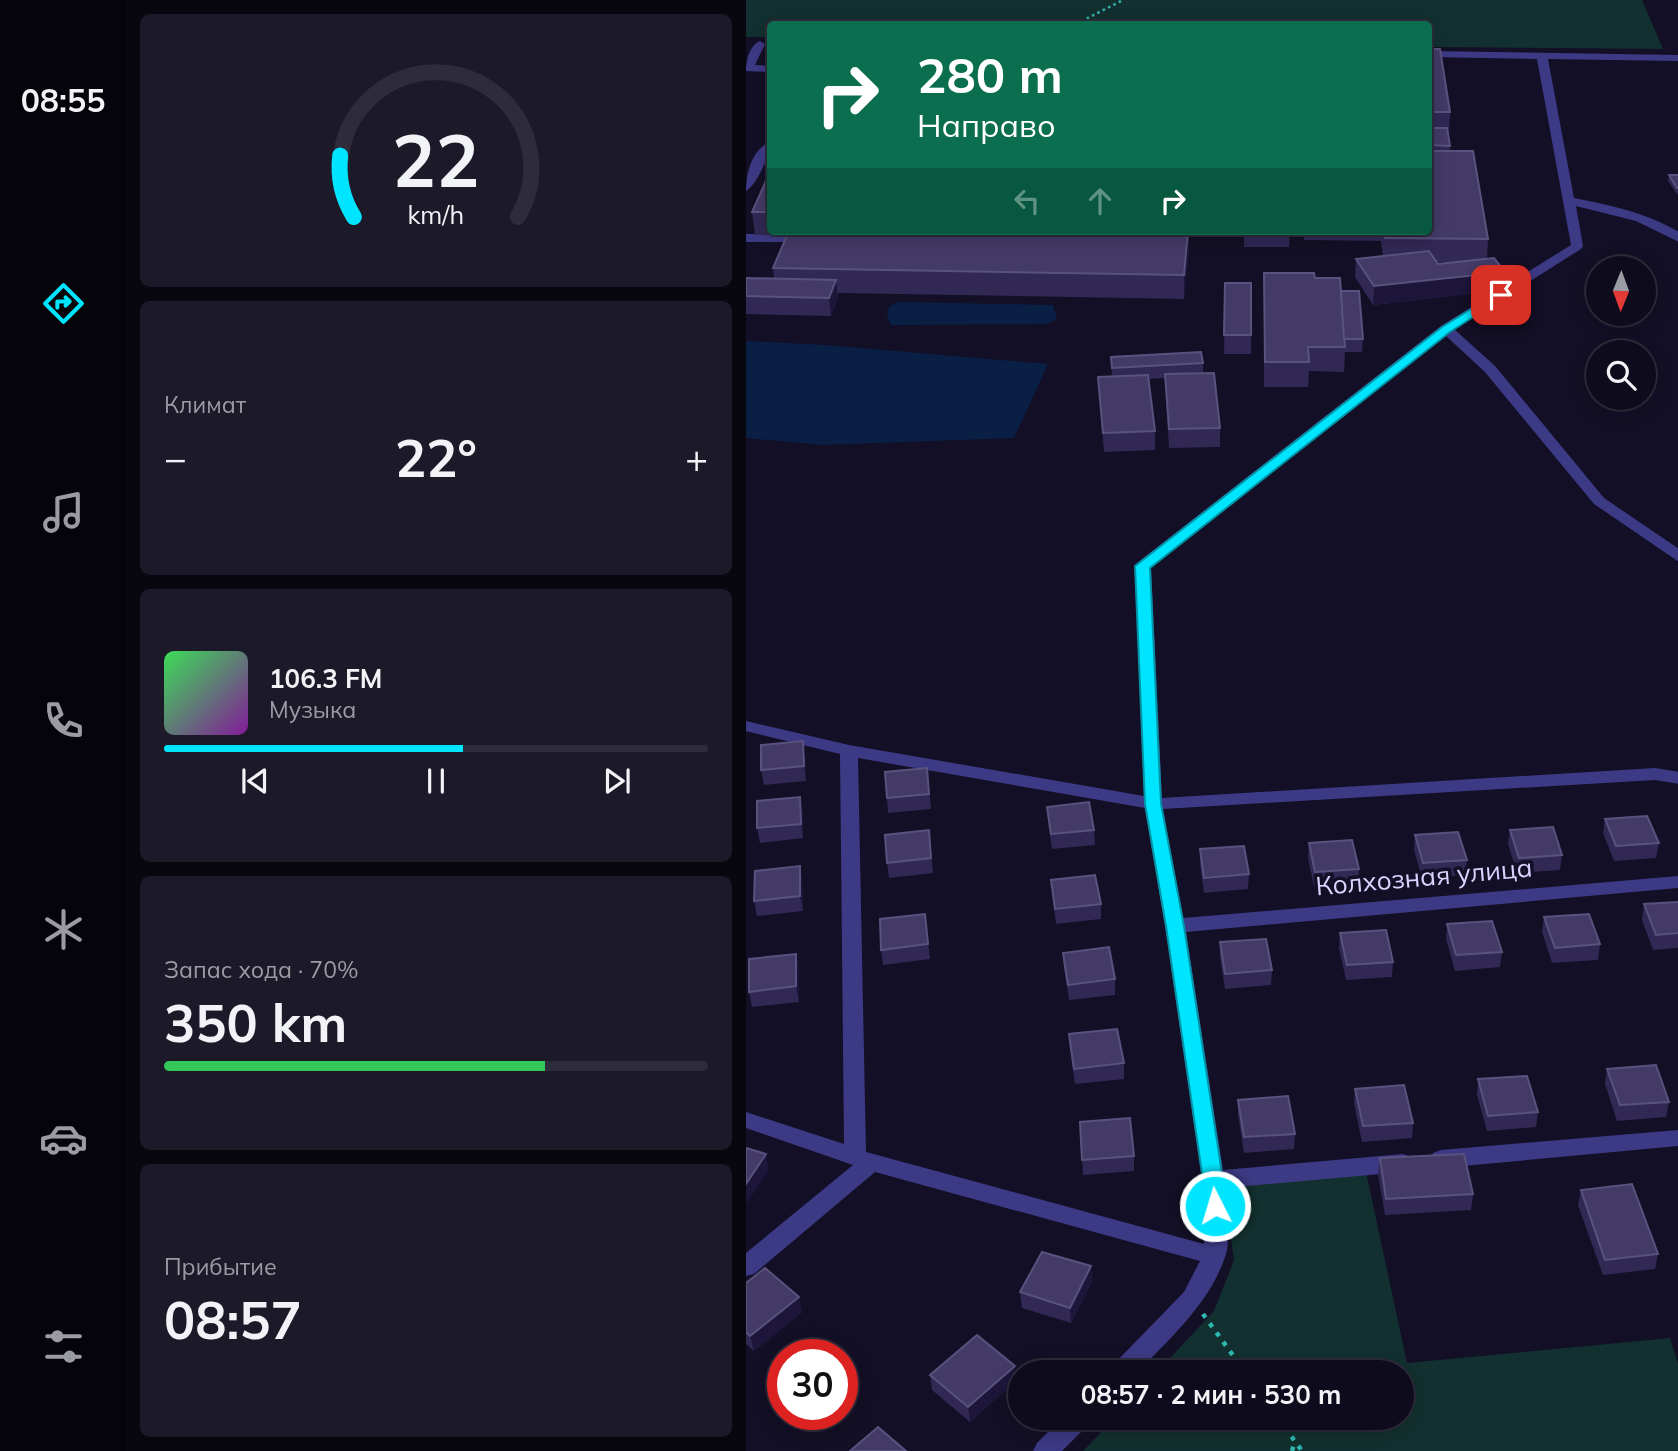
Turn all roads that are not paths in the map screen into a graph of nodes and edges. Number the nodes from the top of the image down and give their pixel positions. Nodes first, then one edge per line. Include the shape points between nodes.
1 (746, 43) edge
2 (765, 44) edge
3 (1432, 54) edge
4 (1542, 56) junction
5 (1679, 58) edge
6 (767, 69) edge
7 (767, 148) edge
8 (746, 187) edge
9 (1570, 201) junction
10 (746, 237) edge
11 (828, 238) edge
12 (1679, 238) edge
13 (1446, 329) junction
14 (1679, 557) edge
15 (746, 726) edge
16 (849, 751) junction
17 (1679, 778) edge
18 (1153, 804) junction
19 (1679, 882) edge
20 (1175, 926) junction
21 (746, 1120) edge
22 (1679, 1138) edge
23 (863, 1159) junction
24 (1213, 1180) junction
25 (1214, 1256) junction
26 (746, 1267) edge
27 (1134, 1360) edge
28 (1066, 1430) edge
29 (1046, 1451) edge

1 - 2 street
2 - 6 street via 748,68
3 - 4 street
4 - 5 street
4 - 9 street
7 - 8 street
9 - 12 street via 1606,208
9 - 13 street via 1577,246
10 - 11 street
13 - 14 street via 1490,369 1599,501
13 - 18 street via 1143,566
15 - 16 street
16 - 18 street
16 - 23 street
17 - 18 street via 1655,774
18 - 20 street
19 - 20 street, Колхозная улица
20 - 24 street
21 - 23 street
22 - 24 street
23 - 25 street
23 - 26 street
24 - 25 street
25 - 27 street via 1192,1299
28 - 29 street

